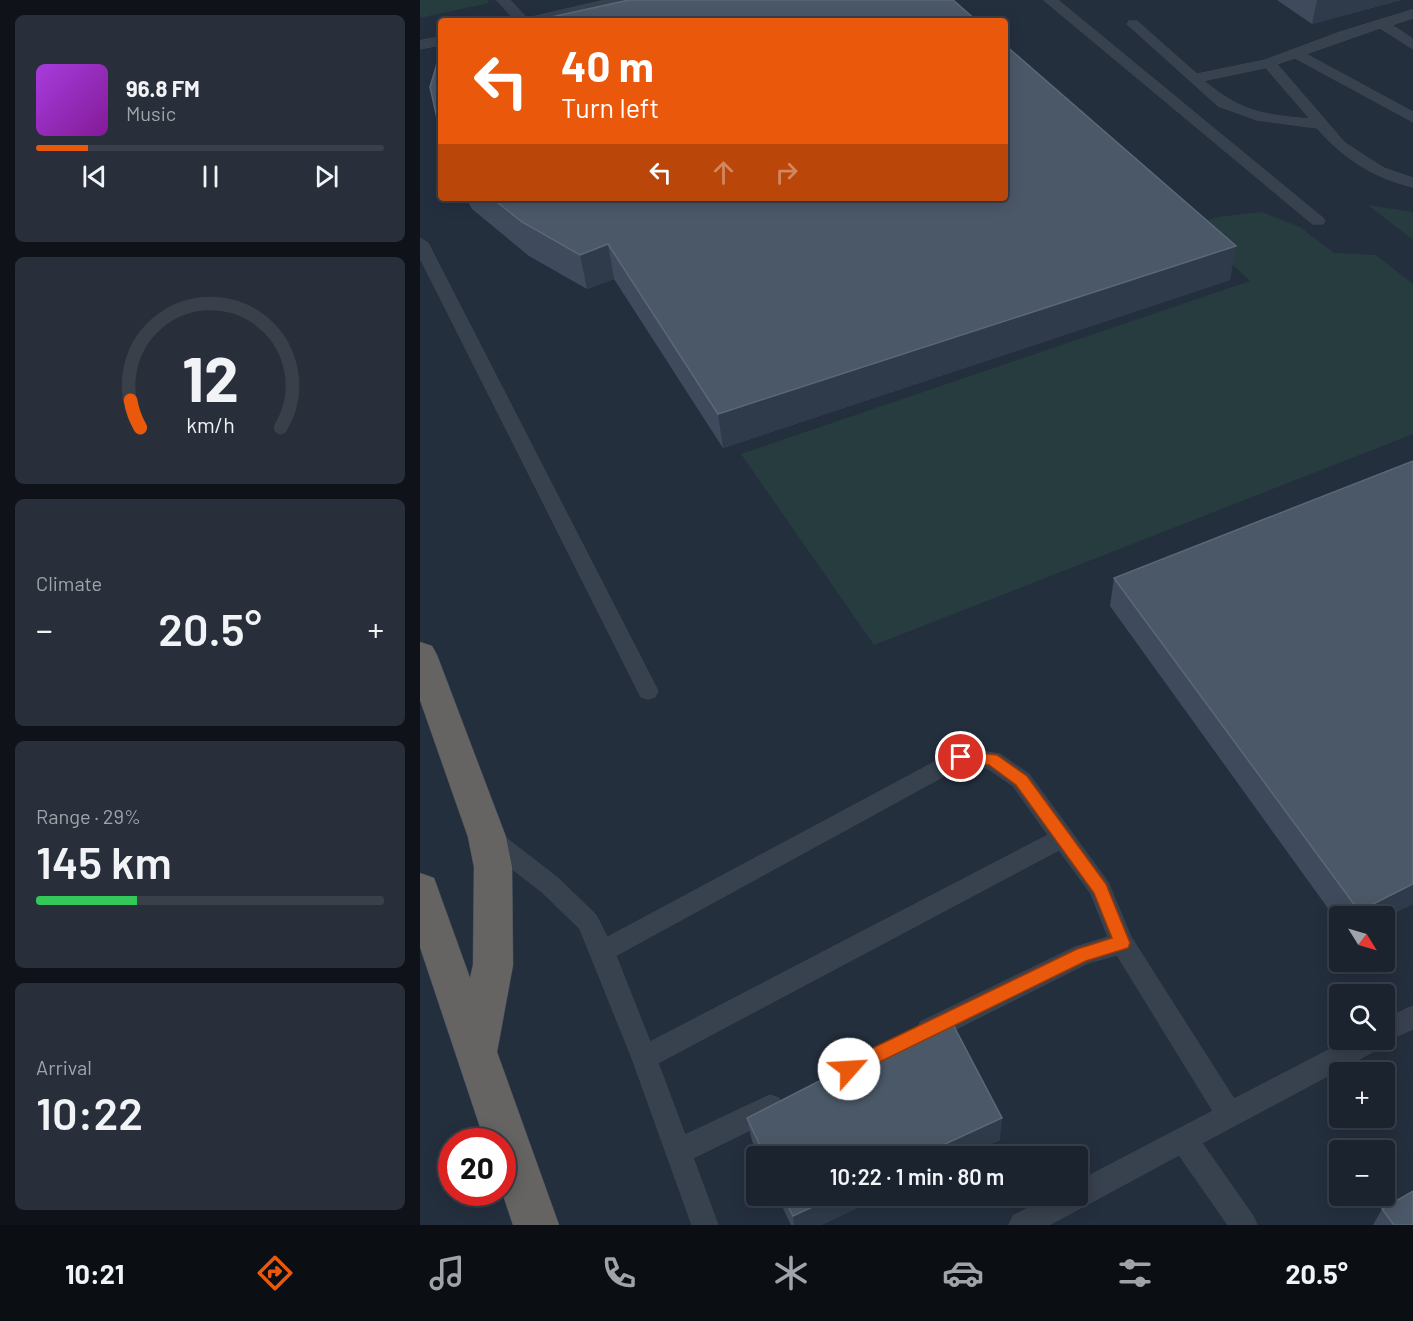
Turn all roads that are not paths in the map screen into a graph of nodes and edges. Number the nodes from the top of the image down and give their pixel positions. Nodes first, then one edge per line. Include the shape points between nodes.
1 (503, 0) edge
2 (621, 0) edge
3 (1050, 0) edge
4 (1413, 14) edge
5 (520, 18) edge
6 (543, 18) edge
7 (1133, 24) dead end
8 (1382, 24) junction
9 (438, 42) edge
10 (420, 45) edge
11 (1413, 45) edge
12 (1297, 54) junction
13 (1269, 63) junction
14 (1194, 79) junction
15 (1413, 118) edge
16 (1319, 124) junction
17 (1413, 183) edge
18 (1318, 220) dead end
19 (420, 243) edge
20 (420, 655) edge
21 (648, 692) dead end
22 (487, 837) junction
23 (1062, 838) junction
24 (420, 890) edge
25 (1122, 943) junction
26 (602, 951) junction
27 (1413, 1017) edge
28 (1395, 1026) edge
29 (912, 1038) edge
30 (1352, 1050) edge
31 (476, 1052) junction
32 (644, 1058) junction
33 (785, 1100) edge
34 (1229, 1114) junction
35 (1183, 1139) junction
36 (678, 1152) junction
37 (536, 1225) edge
38 (705, 1225) edge
39 (1022, 1225) edge
40 (1244, 1225) edge

1 - 5 lane
2 - 6 lane
3 - 18 lane
4 - 8 lane
7 - 14 lane
8 - 11 lane
8 - 12 lane
9 - 10 lane
12 - 13 lane
12 - 15 lane
13 - 14 lane
13 - 16 lane
14 - 16 lane via 1224,103 1243,112
16 - 17 lane via 1340,146 1379,171
19 - 21 lane
20 - 22 highway
22 - 26 lane via 550,885 588,922
22 - 31 highway via 493,867 493,965
23 - 25 lane via 1100,889
23 - 26 lane via 1021,780 992,760 961,757
23 - 32 lane
24 - 31 highway
25 - 29 lane via 1083,954
25 - 34 lane
26 - 32 lane
27 - 28 lane
30 - 34 lane
31 - 37 highway
32 - 36 lane
33 - 36 lane
34 - 35 lane
35 - 39 lane
35 - 40 lane
36 - 38 lane

